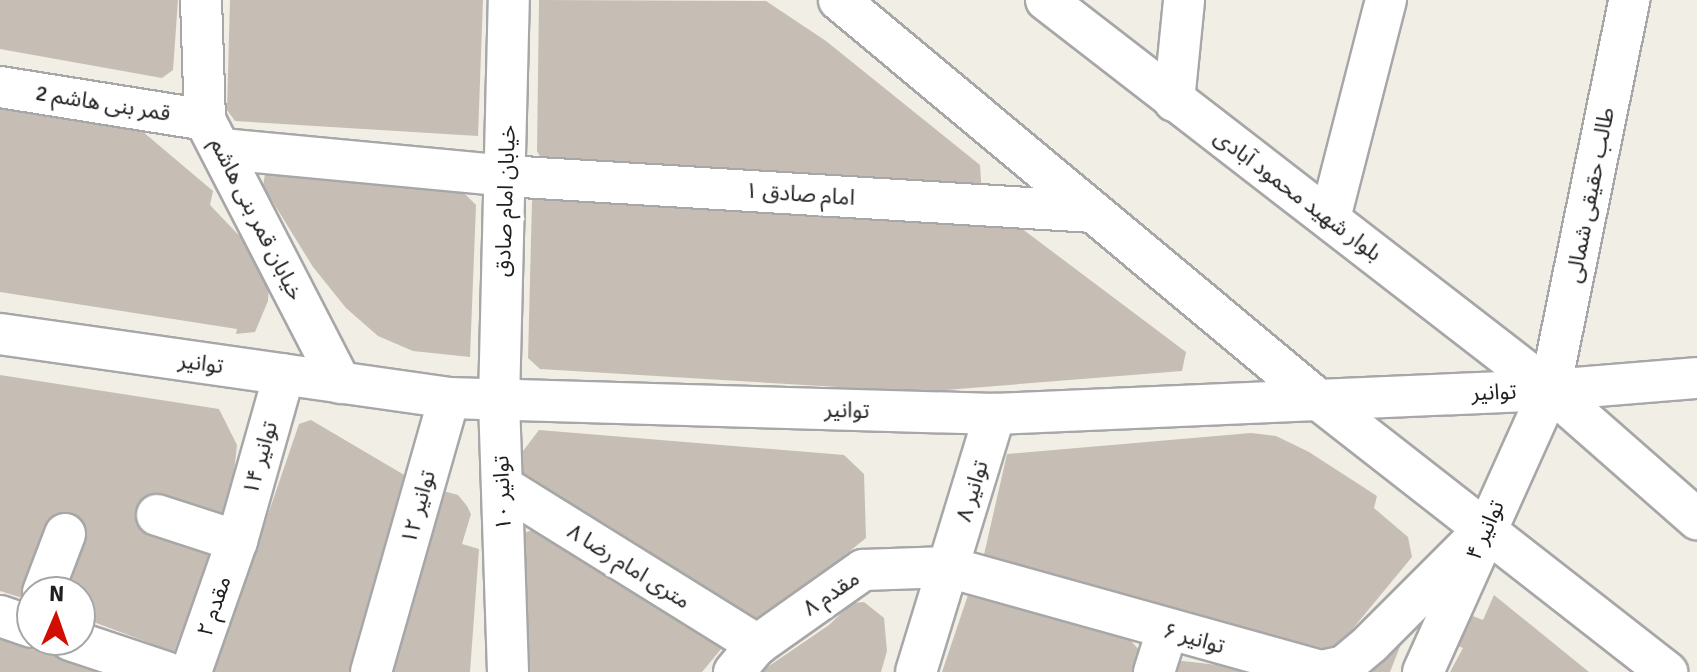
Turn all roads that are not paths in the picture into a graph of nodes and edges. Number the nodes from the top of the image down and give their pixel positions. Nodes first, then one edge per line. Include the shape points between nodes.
1 (201, 0) edge
2 (509, 0) edge
3 (839, 0) edge
4 (1046, 0) edge
5 (1184, 0) edge
6 (1386, 0) edge
7 (1629, 0) edge
8 (0, 87) edge
9 (1174, 101) junction
10 (214, 134) junction
11 (367, 162) joint
12 (506, 176) junction
13 (1093, 212) junction
14 (1330, 218) junction
15 (0, 334) edge
16 (284, 375) junction
17 (1697, 378) edge
18 (341, 383) junction
19 (1550, 390) junction
20 (1315, 397) junction
21 (449, 398) junction
22 (499, 401) junction
23 (995, 414) junction
24 (502, 486) junction
25 (157, 515) dead end
26 (1697, 519) edge
27 (1485, 529) junction
28 (65, 534) dead end
29 (237, 541) junction
30 (948, 567) junction
31 (46, 576) edge
32 (1167, 631) junction
33 (96, 649) edge
34 (745, 658) edge
35 (166, 672) edge
36 (191, 672) edge
37 (371, 672) edge
38 (508, 672) edge
39 (916, 672) edge
40 (1154, 672) edge
41 (1423, 672) edge
42 (1667, 672) edge

1 - 10 street, خیابان قمر بنی هاشم
2 - 12 street, خیابان امام صادق
3 - 13 street
4 - 9 street, بلوار شهید محمود آبادی
5 - 9 street
6 - 14 street
7 - 19 street, طالب حقیقی شمالی
8 - 10 street, قمر بنی هاشم 2
9 - 14 street, بلوار شهید محمود آبادی
10 - 11 street, قمر بنی هاشم 2
10 - 18 street, خیابان قمر بنی هاشم
11 - 12 street, امام صادق ۱
12 - 13 street, امام صادق ۱
12 - 22 street, خیابان امام صادق
13 - 20 street
14 - 19 street, بلوار شهید محمود آبادی
15 - 16 street, توانیر
16 - 18 street, توانیر
16 - 29 street, توانیر ۱۴
17 - 19 street, توانیر
18 - 21 street, توانیر
19 - 20 street, توانیر
19 - 26 street, بلوار شهید محمود آبادی
19 - 27 street, توانیر ۴
20 - 23 street, توانیر
20 - 27 street
21 - 22 street, توانیر
21 - 37 street, توانیر ۱۲
22 - 23 street, توانیر
22 - 24 street, توانیر ۱۰
23 - 30 street, توانیر ۸
24 - 34 street, ۸ متری امام رضا
24 - 38 street, توانیر ۱۰
25 - 29 street
27 - 32 street, توانیر ۶ via 1344,666 1321,671 1286,665
27 - 41 street, توانیر ۴
27 - 42 street
28 - 31 street
29 - 36 street, مقدم ۲
30 - 32 street, توانیر ۶
30 - 34 street, مقدم ۸ via 863,570
30 - 39 street, توانیر ۸
32 - 40 street
33 - 35 street

